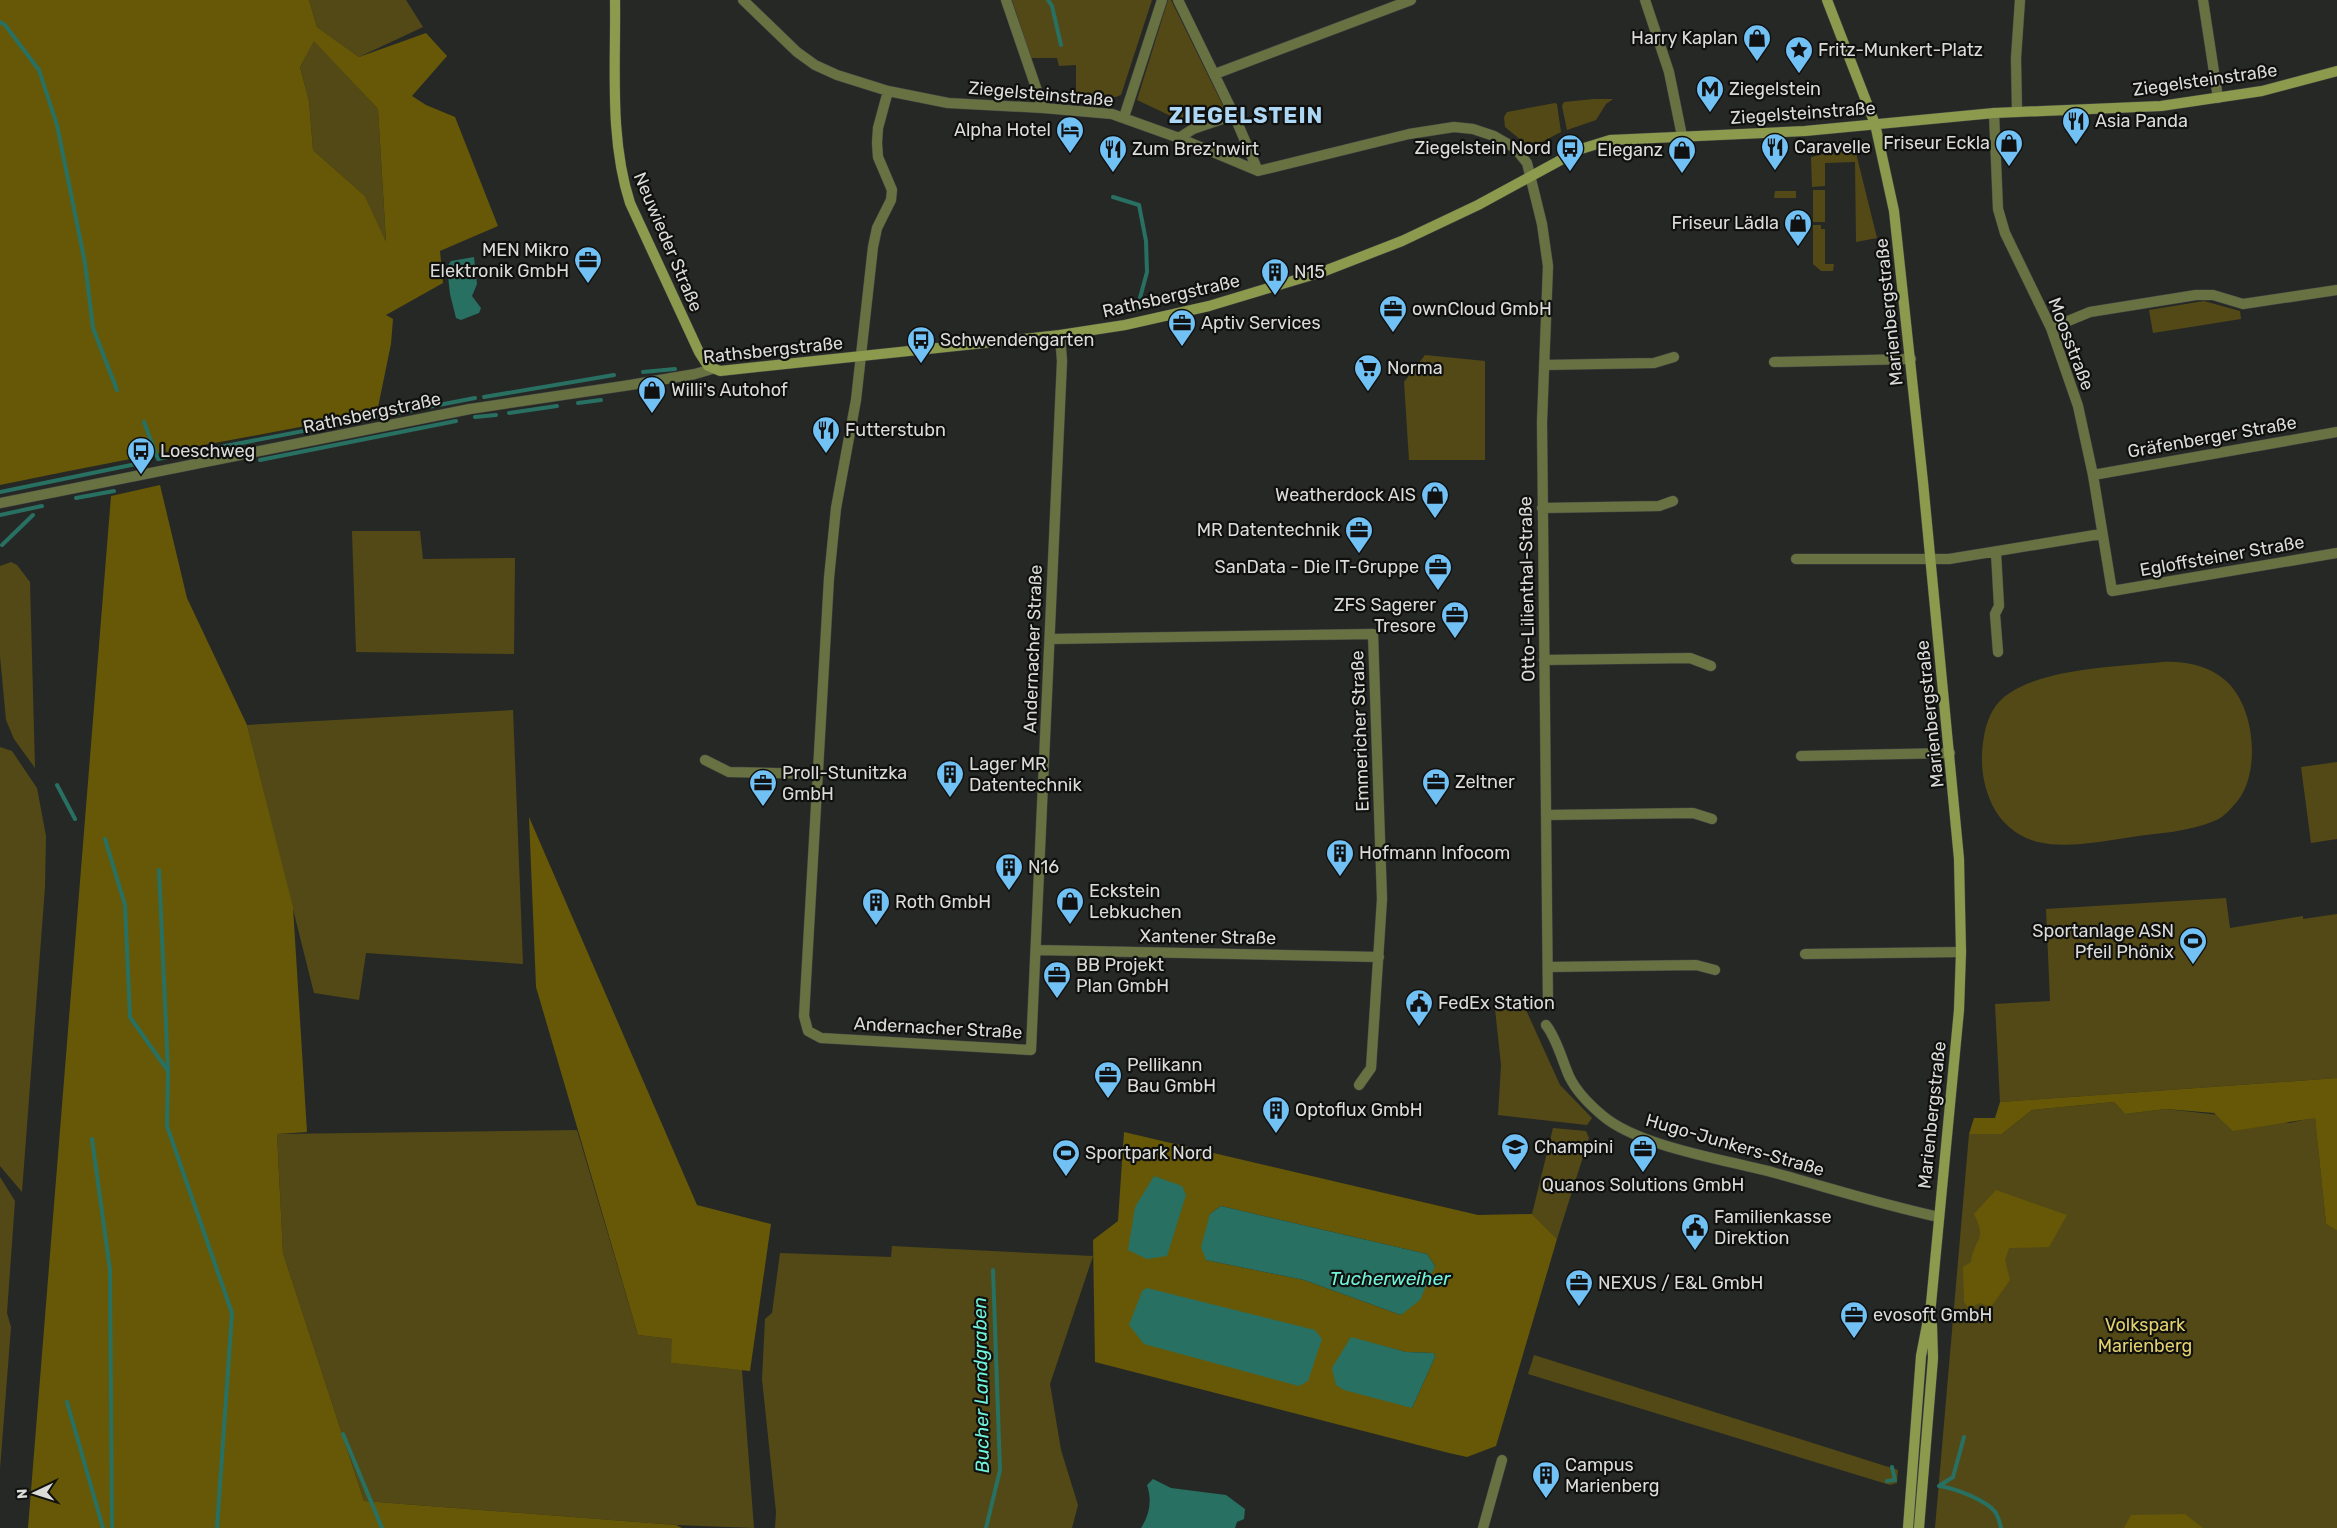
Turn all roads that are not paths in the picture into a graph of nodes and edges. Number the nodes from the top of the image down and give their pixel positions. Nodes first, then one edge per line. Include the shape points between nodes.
1 (615, 0) edge
2 (743, 0) edge
3 (1006, 0) edge
4 (1162, 0) edge
5 (1178, 0) edge
6 (1411, 0) edge
7 (1645, 0) edge
8 (1827, 0) edge
9 (2020, 0) edge
10 (2203, 0) edge
11 (2337, 71) edge
12 (1215, 74) junction
13 (888, 91) junction
14 (2218, 98) junction
15 (1043, 108) junction
16 (2016, 112) junction
17 (1994, 113) junction
18 (1234, 115) junction
19 (1124, 117) junction
20 (1875, 124) junction
21 (1682, 136) junction
22 (1179, 138) junction
23 (1258, 172) junction
24 (1530, 175) junction
25 (2337, 290) edge
26 (2050, 328) junction
27 (1060, 335) junction
28 (860, 358) junction
29 (1674, 358) dead end
30 (1911, 359) junction
31 (1774, 362) dead end
32 (1544, 365) junction
33 (712, 369) junction
34 (2337, 432) edge
35 (2093, 475) junction
36 (1674, 501) dead end
37 (0, 503) edge
38 (1542, 508) junction
39 (2101, 534) junction
40 (1996, 552) junction
41 (2337, 553) edge
42 (1796, 559) dead end
43 (1930, 559) junction
44 (2112, 591) joint
45 (1050, 639) junction
46 (1998, 652) dead end
47 (1544, 660) junction
48 (1711, 666) dead end
49 (1950, 753) junction
50 (1801, 756) dead end
51 (705, 760) dead end
52 (817, 774) junction
53 (1546, 815) junction
54 (1712, 819) dead end
55 (1036, 950) junction
56 (1961, 952) junction
57 (1805, 954) dead end
58 (1379, 956) junction
59 (1548, 967) junction
60 (1716, 970) dead end
61 (1548, 1004) dead end
62 (1546, 1025) dead end
63 (1359, 1085) dead end
64 (1939, 1217) junction
65 (1932, 1304) junction
66 (1502, 1460) dead end
67 (1483, 1528) edge
68 (1908, 1528) edge
69 (1919, 1528) edge

1 - 33 main road, Neuwieder Straße via 617,145 624,185 694,342
2 - 13 street, Ziegelsteinstraße via 815,65 837,76
3 - 15 street
4 - 19 street
5 - 12 street
6 - 12 street
7 - 21 street via 1669,72
8 - 20 main road, Marienbergstraße
9 - 16 street
10 - 14 street
11 - 14 main road, Ziegelsteinstraße
12 - 18 street
13 - 15 street, Ziegelsteinstraße via 948,103
13 - 28 street via 877,143 878,157 891,195 873,247
14 - 16 main road, Ziegelsteinstraße via 2161,106
15 - 19 street, Ziegelsteinstraße
16 - 17 main road, Ziegelsteinstraße
17 - 20 main road, Ziegelsteinstraße
17 - 26 street, Moosstraße via 1998,209 2005,233
18 - 22 street via 1193,129
18 - 23 street
19 - 22 street, Ziegelsteinstraße
20 - 21 main road, Ziegelsteinstraße via 1789,132
20 - 30 main road, Marienbergstraße via 1894,211
21 - 24 main road, Ziegelsteinstraße via 1629,138 1593,144
22 - 23 street, Ziegelsteinstraße
23 - 24 street via 1409,134 1462,127 1494,136 1515,148 1527,163
24 - 27 main road, Rathsbergstraße via 1445,221 1335,267 1209,306 1125,325
24 - 32 street, Otto-Lilienthal-Straße via 1548,266
25 - 26 street via 2243,304 2213,295 2196,295 2090,312
26 - 35 street, Moosstraße via 2078,406
27 - 28 main road, Rathsbergstraße
27 - 45 street, Andernacher Straße via 1062,361
28 - 33 main road, Rathsbergstraße via 733,371
28 - 52 street, Andernacher Straße via 832,542
29 - 32 street via 1654,363
30 - 31 street
30 - 43 main road, Marienbergstraße
32 - 38 street, Otto-Lilienthal-Straße
33 - 37 street, Rathsbergstraße via 479,408
34 - 35 street, Gräfenberger Straße
35 - 39 street, Moosstraße
36 - 38 street via 1659,506
38 - 47 street, Otto-Lilienthal-Straße
39 - 40 street
39 - 44 street, Moosstraße
40 - 43 street
40 - 46 street
41 - 44 street, Egloffsteiner Straße
42 - 43 street
43 - 49 main road, Marienbergstraße
45 - 55 street, Andernacher Straße
45 - 58 street, Emmericher Straße via 1373,634 1382,899
47 - 48 street via 1690,658
47 - 53 street, Otto-Lilienthal-Straße
49 - 50 street
49 - 56 main road, Marienbergstraße via 1959,859
51 - 52 street via 729,772
52 - 55 street, Andernacher Straße via 804,1016 808,1030 821,1038 1030,1050
53 - 54 street via 1692,813
53 - 59 street, Otto-Lilienthal-Straße
55 - 58 street, Xantener Straße
56 - 57 street
56 - 64 main road, Marienbergstraße via 1959,1010
58 - 63 street, Emmericher Straße via 1371,1068
59 - 60 street via 1696,965
59 - 61 street, Otto-Lilienthal-Straße
62 - 64 street, Hugo-Junkers-Straße via 1570,1079 1583,1096 1604,1117 1631,1133 1896,1208
64 - 65 main road, Marienbergstraße
65 - 68 main road, Marienbergstraße via 1922,1356
65 - 69 main road, Marienbergstraße via 1933,1358
66 - 67 street

